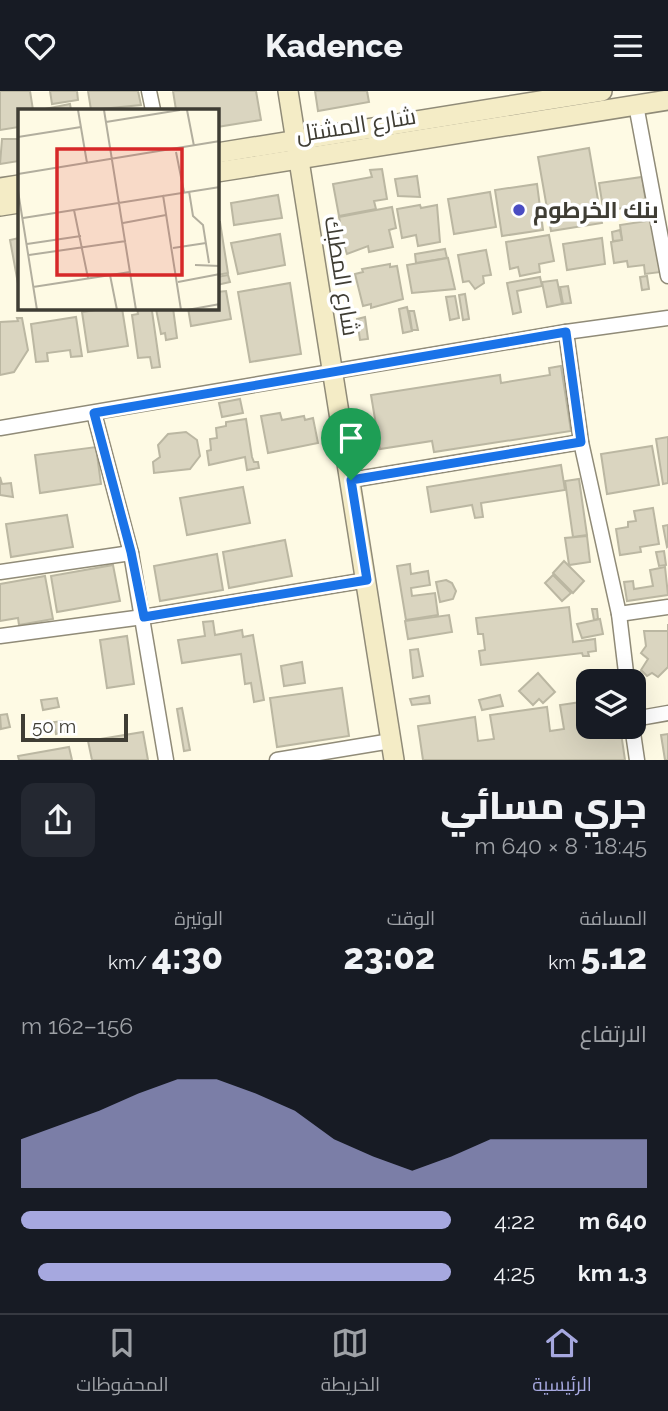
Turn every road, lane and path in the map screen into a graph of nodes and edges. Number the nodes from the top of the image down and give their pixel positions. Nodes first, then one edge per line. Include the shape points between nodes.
1 (149, 91) edge
2 (288, 91) edge
3 (602, 91) edge
4 (668, 100) edge
5 (636, 105) junction
6 (153, 109) edge
7 (297, 150) junction
8 (219, 153) edge
9 (219, 170) edge
10 (18, 185) edge
11 (0, 188) edge
12 (18, 203) edge
13 (0, 206) edge
14 (668, 276) edge
15 (668, 319) edge
16 (566, 332) junction
17 (333, 370) junction
18 (94, 413) junction
19 (0, 428) edge
20 (581, 442) junction
21 (351, 480) junction
22 (131, 552) junction
23 (0, 572) edge
24 (367, 580) junction
25 (668, 607) edge
26 (619, 614) junction
27 (144, 617) junction
28 (0, 636) edge
29 (626, 669) edge
30 (668, 713) edge
31 (646, 717) edge
32 (634, 739) edge
33 (393, 750) edge
34 (166, 760) edge
35 (283, 760) edge
36 (637, 760) edge

1 - 6 street
2 - 7 main road, شارع المطبك
3 - 7 main road, شارع المشتل
4 - 5 main road, شارع المشتل
5 - 7 main road, شارع المشتل
5 - 14 street
7 - 8 main road, شارع المشتل
7 - 9 main road, شارع المشتل
7 - 17 main road, شارع المطبك
10 - 11 main road
12 - 13 main road
15 - 16 street
16 - 17 street
16 - 20 street
17 - 18 street
17 - 21 main road, شارع المطبك
18 - 19 street
18 - 22 street
20 - 21 street
20 - 26 street
21 - 24 main road, شارع المطبك
22 - 23 street
22 - 27 street
24 - 27 street
24 - 33 main road, شارع المطبك
25 - 26 street
26 - 29 street
27 - 28 street
27 - 34 street
30 - 31 street
32 - 36 street
33 - 35 street

